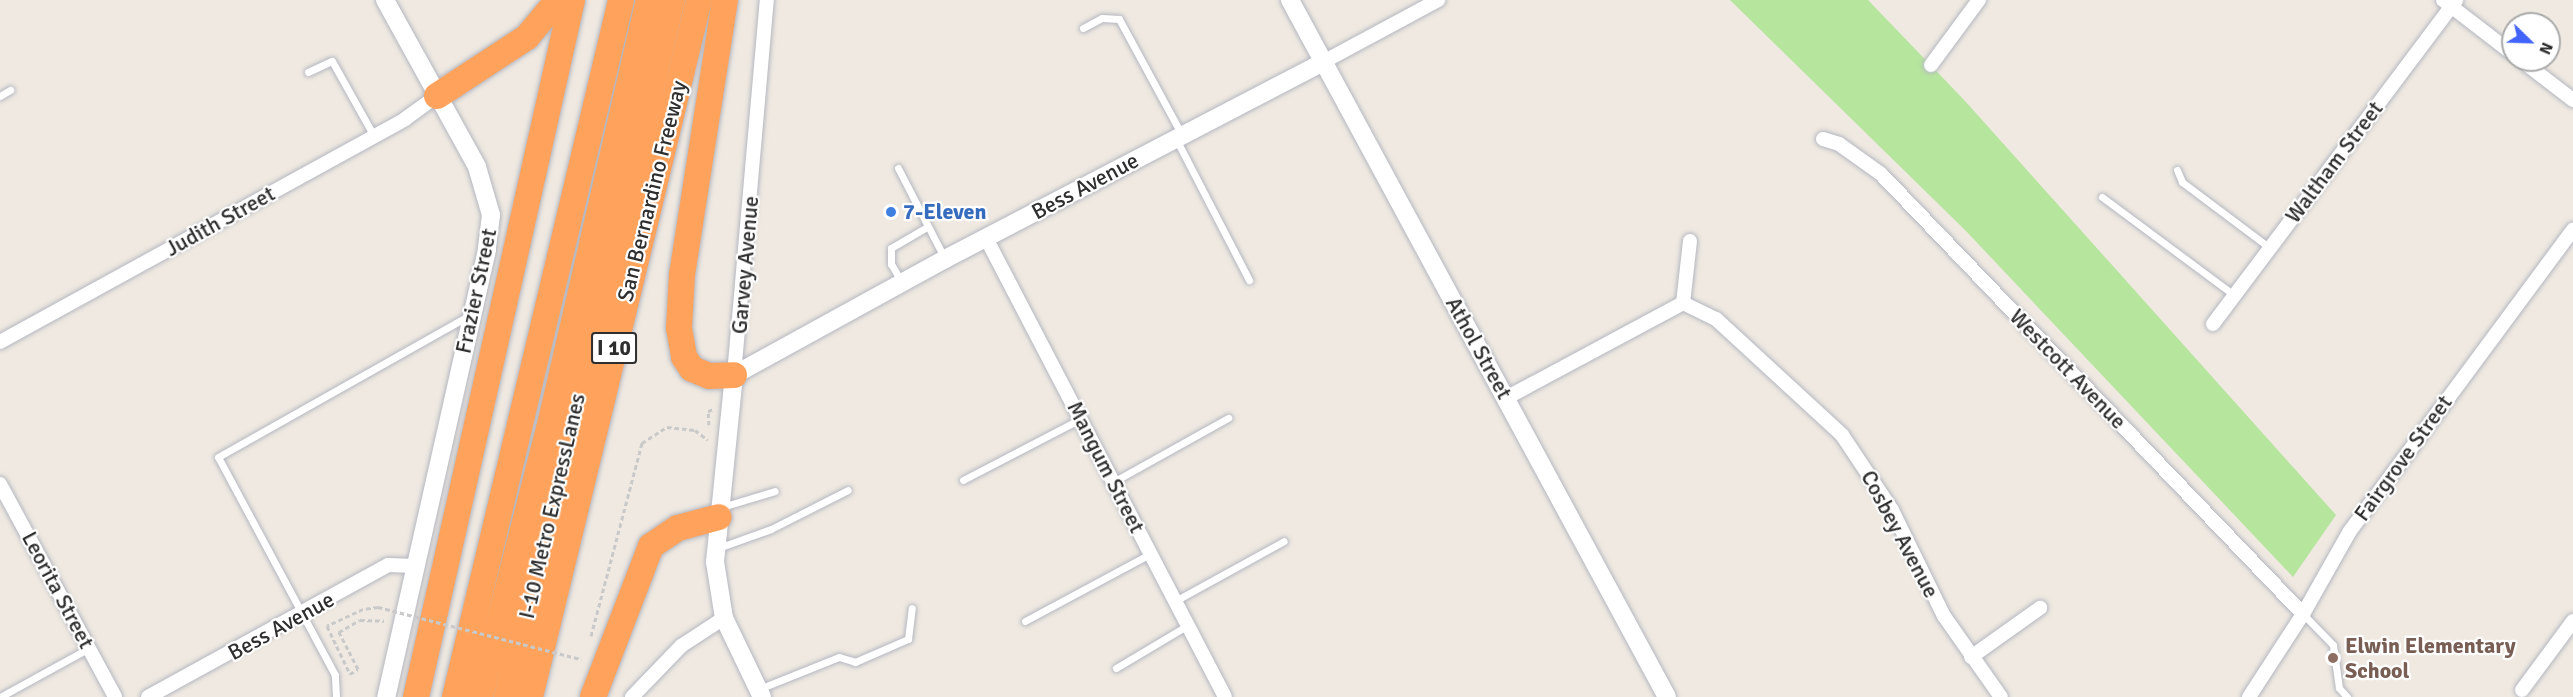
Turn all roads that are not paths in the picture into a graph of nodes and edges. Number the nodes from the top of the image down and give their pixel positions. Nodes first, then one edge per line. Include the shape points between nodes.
1 (385, 0) edge
2 (558, 0) edge
3 (572, 0) edge
4 (621, 0) edge
5 (649, 0) edge
6 (672, 0) edge
7 (699, 0) edge
8 (725, 0) edge
9 (767, 0) edge
10 (1290, 0) edge
11 (1438, 0) edge
12 (1979, 0) edge
13 (2450, 2) edge
14 (1422, 4) edge
15 (1083, 28) dead end
16 (2501, 44) edge
17 (1323, 62) junction
18 (1931, 65) dead end
19 (308, 72) dead end
20 (2537, 72) edge
21 (10, 90) dead end
22 (0, 96) edge
23 (437, 96) junction
24 (2573, 100) edge
25 (374, 136) junction
26 (1179, 137) junction
27 (1823, 140) dead end
28 (898, 168) dead end
29 (2177, 170) dead end
30 (2102, 197) dead end
31 (927, 227) junction
32 (2573, 230) edge
33 (986, 238) junction
34 (1690, 241) dead end
35 (2270, 248) junction
36 (945, 259) junction
37 (1249, 280) dead end
38 (902, 284) junction
39 (2234, 295) junction
40 (1683, 303) junction
41 (472, 313) junction
42 (2213, 324) dead end
43 (0, 342) edge
44 (734, 375) junction
45 (1506, 398) junction
46 (1228, 418) dead end
47 (1080, 419) junction
48 (963, 480) dead end
49 (1113, 482) junction
50 (0, 484) edge
51 (848, 490) dead end
52 (775, 491) dead end
53 (719, 518) junction
54 (1284, 541) dead end
55 (716, 549) junction
56 (1150, 554) junction
57 (415, 566) junction
58 (1175, 601) junction
59 (912, 608) dead end
60 (2040, 608) dead end
61 (2303, 614) junction
62 (302, 615) junction
63 (724, 618) junction
64 (1025, 621) dead end
65 (2573, 621) edge
66 (1188, 626) junction
67 (89, 648) junction
68 (1971, 657) junction
69 (1116, 668) dead end
70 (2522, 690) dead end
71 (760, 693) edge
72 (0, 697) edge
73 (115, 697) edge
74 (148, 697) edge
75 (336, 697) edge
76 (386, 697) edge
77 (416, 697) edge
78 (455, 697) edge
79 (480, 697) edge
80 (507, 697) edge
81 (530, 697) edge
82 (593, 697) edge
83 (632, 697) edge
84 (1225, 697) edge
85 (1667, 697) edge
86 (2001, 697) edge
87 (2249, 697) edge
88 (2347, 697) edge

1 - 23 street, Frazier Street
2 - 23 highway via 527,37
3 - 77 highway
4 - 78 highway
5 - 79 highway via 549,429
6 - 80 highway, I-10 Metro ExpressLanes
7 - 81 highway, San Bernardino Freeway / I 10
8 - 44 highway via 682,274 679,328 684,357 692,369 709,376
9 - 44 street, Garvey Avenue
10 - 17 street, Athol Street
11 - 14 street, Bess Avenue
12 - 18 street
13 - 16 street
13 - 35 street, Waltham Street
14 - 17 street, Bess Avenue
15 - 26 lane via 1102,18 1119,19
17 - 26 street, Bess Avenue
17 - 45 street, Athol Street
19 - 25 lane via 332,62
20 - 24 street
21 - 22 lane
23 - 25 street, Judith Street
23 - 41 street, Frazier Street via 477,167 491,215
25 - 43 street, Judith Street
26 - 33 street, Bess Avenue
26 - 37 lane
27 - 61 street, Westcott Avenue via 1839,144 1881,174
28 - 31 lane
29 - 35 lane via 2182,182
30 - 39 lane
31 - 36 lane
31 - 38 lane via 891,248 891,264
32 - 61 street, Fairgrove Street via 2356,522
33 - 36 street, Bess Avenue
33 - 47 street, Mangum Street
34 - 40 street
35 - 39 street, Waltham Street
36 - 38 street, Bess Avenue
38 - 44 street, Bess Avenue
39 - 42 street, Waltham Street
40 - 45 street
40 - 68 street, Cosbey Avenue via 1716,319 1842,435 1892,510 1944,616
41 - 57 street, Frazier Street
41 - 62 lane via 218,457
44 - 53 street, Garvey Avenue
45 - 85 street, Athol Street
46 - 49 lane
47 - 48 lane
47 - 49 street, Mangum Street
49 - 56 street, Mangum Street
50 - 67 street, Leorita Street
51 - 55 lane via 771,529
52 - 53 lane
53 - 55 street
53 - 82 highway via 678,528 651,546
54 - 58 lane
55 - 63 street
56 - 58 street, Mangum Street
56 - 64 lane
57 - 62 street, Bess Avenue via 388,565
57 - 76 street, Frazier Street
58 - 66 street, Mangum Street
59 - 71 lane via 908,639 855,662 839,657
60 - 68 street
61 - 87 street, Fairgrove Street
61 - 88 lane via 2333,645 2339,688
62 - 74 street, Bess Avenue
62 - 75 lane via 335,675
63 - 71 street
63 - 83 street via 681,646
65 - 70 street
66 - 69 lane
66 - 84 street, Mangum Street
67 - 72 lane
67 - 73 street, Leorita Street
68 - 86 street, Cosbey Avenue

